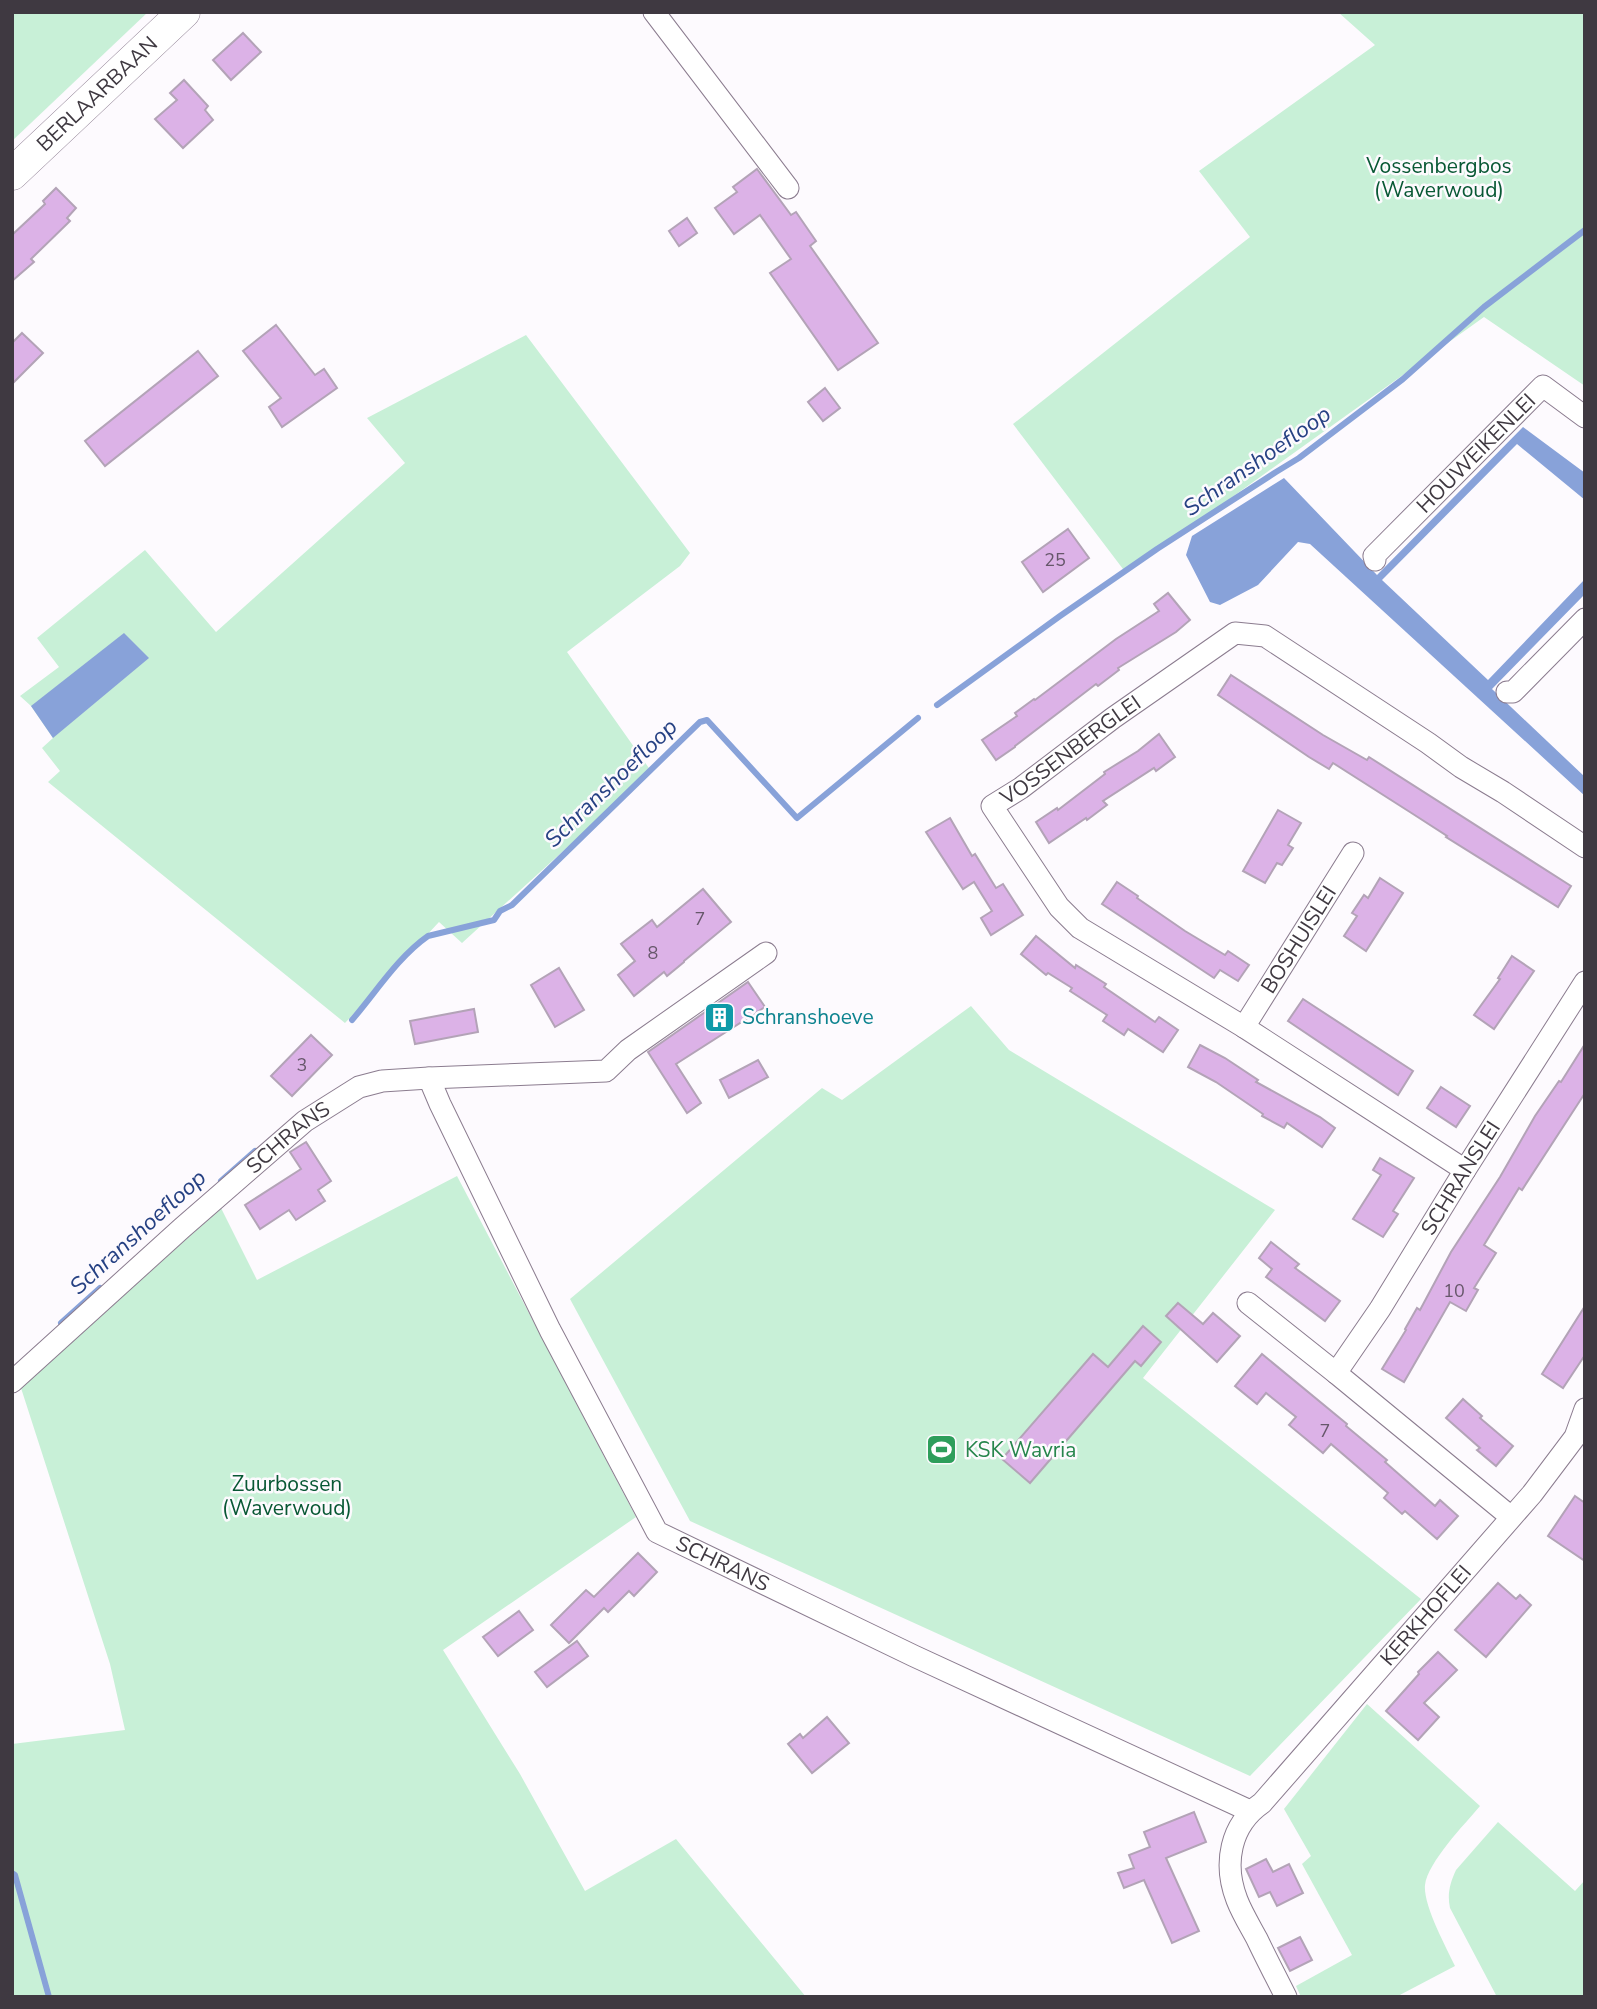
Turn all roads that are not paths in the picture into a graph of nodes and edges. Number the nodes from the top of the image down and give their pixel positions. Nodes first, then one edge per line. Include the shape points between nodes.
1 (184, 12) edge
2 (654, 12) edge
3 (12, 174) edge
4 (788, 188) dead end
5 (1585, 416) edge
6 (1375, 560) dead end
7 (1585, 619) edge
8 (1507, 692) dead end
9 (1585, 847) edge
10 (1353, 853) dead end
11 (766, 953) dead end
12 (1585, 982) edge
13 (1244, 1027) junction
14 (429, 1077) junction
15 (1465, 1170) junction
16 (1248, 1303) dead end
17 (1336, 1373) junction
18 (12, 1381) edge
19 (1585, 1409) edge
20 (1511, 1517) junction
21 (1250, 1811) junction
22 (1286, 1997) edge

1 - 3 street, BERLAARBAAN
2 - 4 street
5 - 6 street, HOUWEIKENLEI via 1543,386
7 - 8 street via 1513,692
9 - 13 street, VOSSENBERGLEI via 1265,636 1235,633 992,806 1059,907 1080,928
10 - 13 street, BOSHUISLEI
11 - 14 street, SCHRANS via 628,1050 606,1071
12 - 15 street, SCHRANSLEI
13 - 15 street, VOSSENBERGLEI
14 - 18 street, SCHRANS via 359,1087 305,1122
14 - 21 street, SCHRANS via 550,1330 657,1532
15 - 17 street, SCHRANSLEI
16 - 17 street
17 - 20 street
19 - 20 street, KERKHOFLEI via 1575,1437
20 - 21 street, KERKHOFLEI via 1272,1792
21 - 22 street, KERKHOFLEI via 1236,1832 1230,1877 1237,1901

